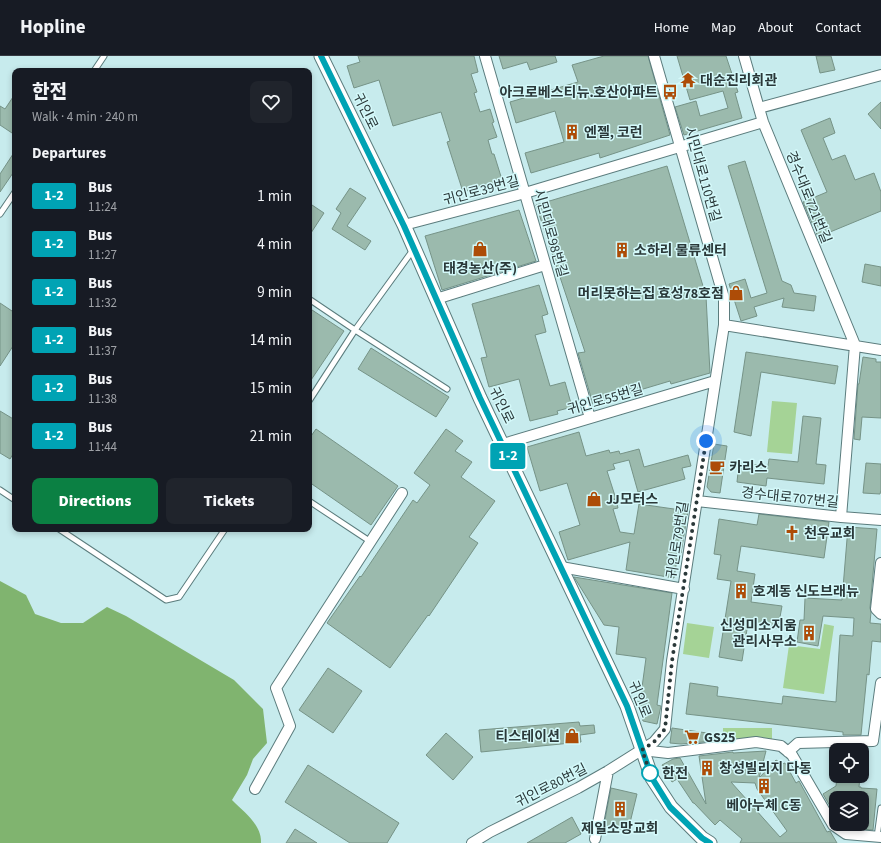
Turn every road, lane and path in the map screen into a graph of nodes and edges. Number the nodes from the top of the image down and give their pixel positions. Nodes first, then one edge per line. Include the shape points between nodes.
1 (104, 56) edge
2 (321, 56) edge
3 (485, 56) edge
4 (654, 56) edge
5 (744, 56) edge
6 (96, 68) edge
7 (881, 75) edge
8 (759, 108) junction
9 (763, 122) junction
10 (680, 147) junction
11 (525, 193) junction
12 (12, 196) edge
13 (0, 214) edge
14 (404, 226) junction
15 (414, 249) junction
16 (545, 265) junction
17 (436, 299) junction
18 (312, 300) edge
19 (724, 325) junction
20 (355, 330) junction
21 (855, 345) junction
22 (881, 350) edge
23 (716, 381) junction
24 (447, 389) dead end
25 (312, 396) edge
26 (590, 418) junction
27 (503, 444) junction
28 (0, 490) edge
29 (402, 493) dead end
30 (12, 498) edge
31 (697, 501) junction
32 (312, 503) edge
33 (841, 517) junction
34 (881, 520) edge
35 (64, 532) edge
36 (223, 532) edge
37 (371, 542) junction
38 (881, 563) edge
39 (561, 567) junction
40 (684, 589) junction
41 (881, 614) edge
42 (881, 683) edge
43 (642, 750) junction
44 (788, 752) junction
45 (608, 771) junction
46 (255, 789) dead end
47 (881, 808) edge
48 (878, 839) edge
49 (595, 840) dead end
50 (472, 843) edge
51 (710, 843) edge

1 - 6 lane
2 - 14 street, 귀인로
3 - 11 street, 시민대로98번길
4 - 10 street, 시민대로110번길
5 - 8 street, 경수대로721번길
7 - 8 street
8 - 9 street, 경수대로721번길
9 - 10 street, 귀인로39번길
9 - 21 street, 경수대로721번길
10 - 11 street, 귀인로39번길
10 - 19 street, 시민대로110번길 via 724,298
11 - 14 street, 귀인로39번길
11 - 16 street, 시민대로98번길
12 - 13 lane
14 - 15 street, 귀인로
15 - 17 street, 귀인로
15 - 20 lane
16 - 17 street
16 - 26 street, 시민대로98번길
17 - 27 street, 귀인로
18 - 20 lane
19 - 21 street
19 - 23 street, 귀인로79번길
20 - 24 lane
20 - 25 lane
21 - 22 street
21 - 33 street
23 - 26 street, 귀인로55번길
23 - 31 street, 귀인로79번길
26 - 27 street, 귀인로55번길
27 - 39 street, 귀인로
28 - 30 lane
29 - 37 street
31 - 33 street, 경수대로707번길
31 - 40 street, 귀인로79번길
32 - 37 lane
33 - 34 street, 경수대로707번길
35 - 36 lane via 166,600 179,597
37 - 46 street via 276,688 290,726
38 - 41 street via 876,609
39 - 40 street
39 - 43 street, 귀인로 via 627,706
40 - 43 street, 귀인로79번길 via 672,661 665,729 654,742
42 - 44 street via 873,741 798,743
43 - 44 street via 668,753 756,742 781,746
43 - 45 street, 귀인로80번길
43 - 51 street, 귀인로 via 652,778 670,807
44 - 48 street via 833,825 846,834
45 - 49 street
45 - 50 street, 귀인로80번길
47 - 48 lane

